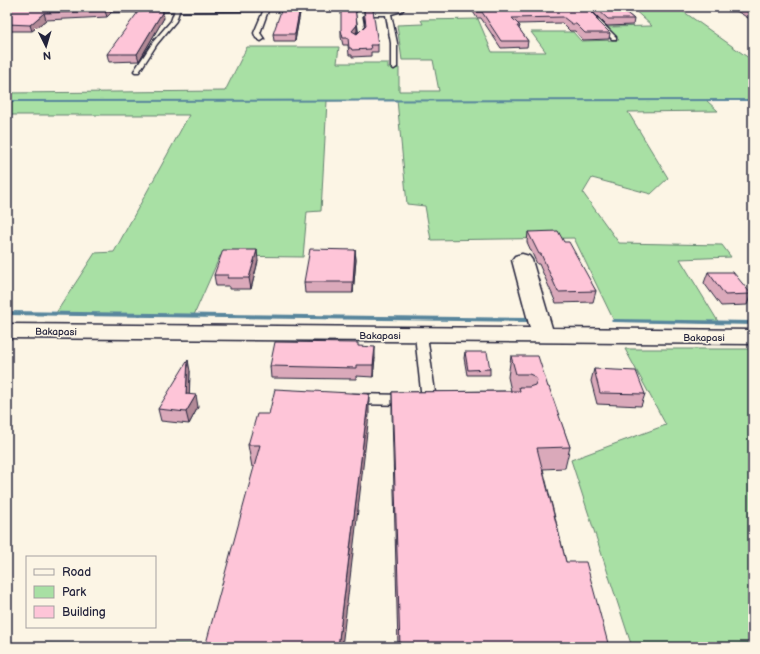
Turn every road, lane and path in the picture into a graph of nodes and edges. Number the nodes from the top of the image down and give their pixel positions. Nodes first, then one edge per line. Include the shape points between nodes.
1 (366, 7) edge
2 (403, 7) edge
3 (583, 7) edge
4 (178, 8) junction
5 (267, 8) edge
6 (68, 9) edge
7 (388, 12) junction
8 (357, 37) edge
9 (614, 38) dead end
10 (261, 39) dead end
11 (394, 67) dead end
12 (137, 71) dead end
13 (522, 260) dead end
14 (7, 331) edge
15 (421, 335) junction
16 (543, 336) junction
17 (753, 338) edge
18 (345, 399) edge
19 (429, 400) junction
20 (444, 400) edge

1 - 5 street
2 - 7 lane
3 - 9 lane
4 - 5 street
4 - 6 street
4 - 12 lane via 172,25 158,40
5 - 10 lane via 256,34
7 - 8 lane via 359,13 362,32
7 - 11 lane via 394,43
13 - 16 street
14 - 15 street, Bakapasi
15 - 16 street, Bakapasi
15 - 19 lane
16 - 17 street, Bakapasi
18 - 19 lane
19 - 20 lane

